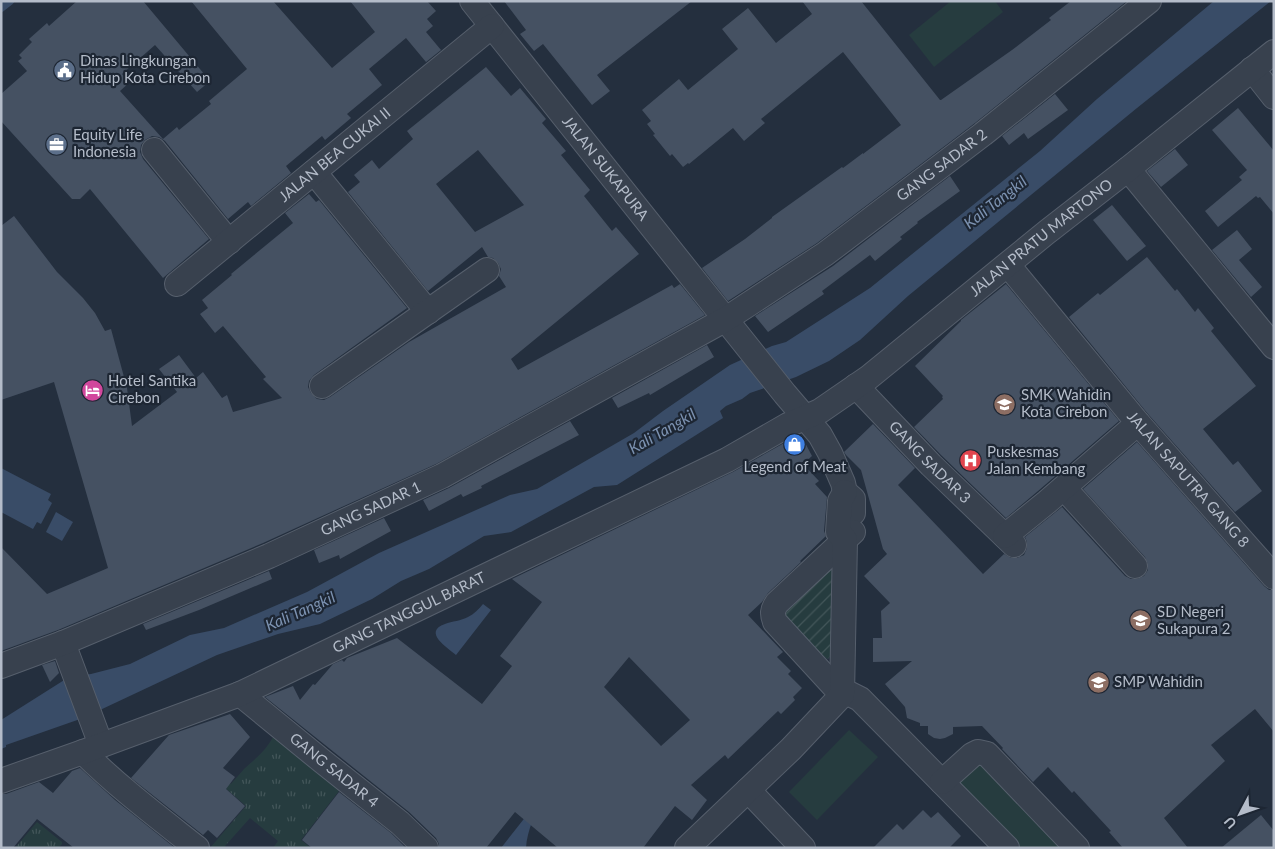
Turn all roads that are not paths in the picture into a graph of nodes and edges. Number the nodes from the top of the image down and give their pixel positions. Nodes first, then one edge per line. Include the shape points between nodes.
1 (472, 1) edge
2 (1149, 1) edge
3 (492, 26) junction
4 (1274, 52) edge
5 (1252, 69) junction
6 (1274, 97) edge
7 (154, 150) dead end
8 (1128, 169) junction
9 (314, 172) junction
10 (229, 242) junction
11 (1008, 265) junction
12 (487, 270) dead end
13 (177, 284) dead end
14 (428, 312) junction
15 (732, 327) junction
16 (1274, 347) edge
17 (322, 386) dead end
18 (856, 386) junction
19 (805, 417) junction
20 (1138, 423) junction
21 (1064, 488) junction
22 (849, 519) junction
23 (1135, 566) dead end
24 (1274, 577) edge
25 (65, 649) junction
26 (1, 666) edge
27 (240, 694) junction
28 (842, 695) junction
29 (94, 743) junction
30 (1, 781) edge
31 (942, 782) junction
32 (748, 790) junction
33 (994, 843) edge
34 (197, 848) edge
35 (426, 848) edge
36 (687, 848) edge
37 (803, 848) edge
38 (1077, 848) edge

1 - 3 street, JALAN SUKAPURA
2 - 15 street, GANG SADAR 2 via 983,134
3 - 9 street, JALAN BEA CUKAI II
3 - 15 street, JALAN SUKAPURA
4 - 5 street, JALAN PRATU MARTONO
5 - 6 street
5 - 8 street, JALAN PRATU MARTONO
7 - 10 street
8 - 11 street, JALAN PRATU MARTONO
8 - 16 street
9 - 10 street, JALAN BEA CUKAI II
9 - 14 street
10 - 13 street, JALAN BEA CUKAI II
11 - 18 street, JALAN PRATU MARTONO
11 - 20 street, JALAN SAPUTRA GANG 8
12 - 14 street
14 - 17 street
15 - 19 street, JALAN SUKAPURA
15 - 25 street, GANG SADAR 1 via 442,476
18 - 19 street, JALAN PRATU MARTONO
18 - 21 street, GANG SADAR 3 via 1009,540
19 - 22 street, JALAN SUKAPURA via 820,435 843,483
19 - 27 street, GANG TANGGUL BARAT via 718,465
20 - 21 street
20 - 24 street, JALAN SAPUTRA GANG 8
21 - 23 street
22 - 28 street
22 - 28 street via 773,608 775,622
25 - 26 street, GANG SADAR 1
25 - 29 street
27 - 29 street, GANG TANGGUL BARAT
27 - 35 street, GANG SADAR 4 via 400,823
28 - 31 street via 860,698
28 - 32 street
29 - 30 street, GANG TANGGUL BARAT
29 - 34 street via 100,768
31 - 33 street
31 - 38 street via 972,755 978,752 987,754
32 - 36 street
32 - 37 street

